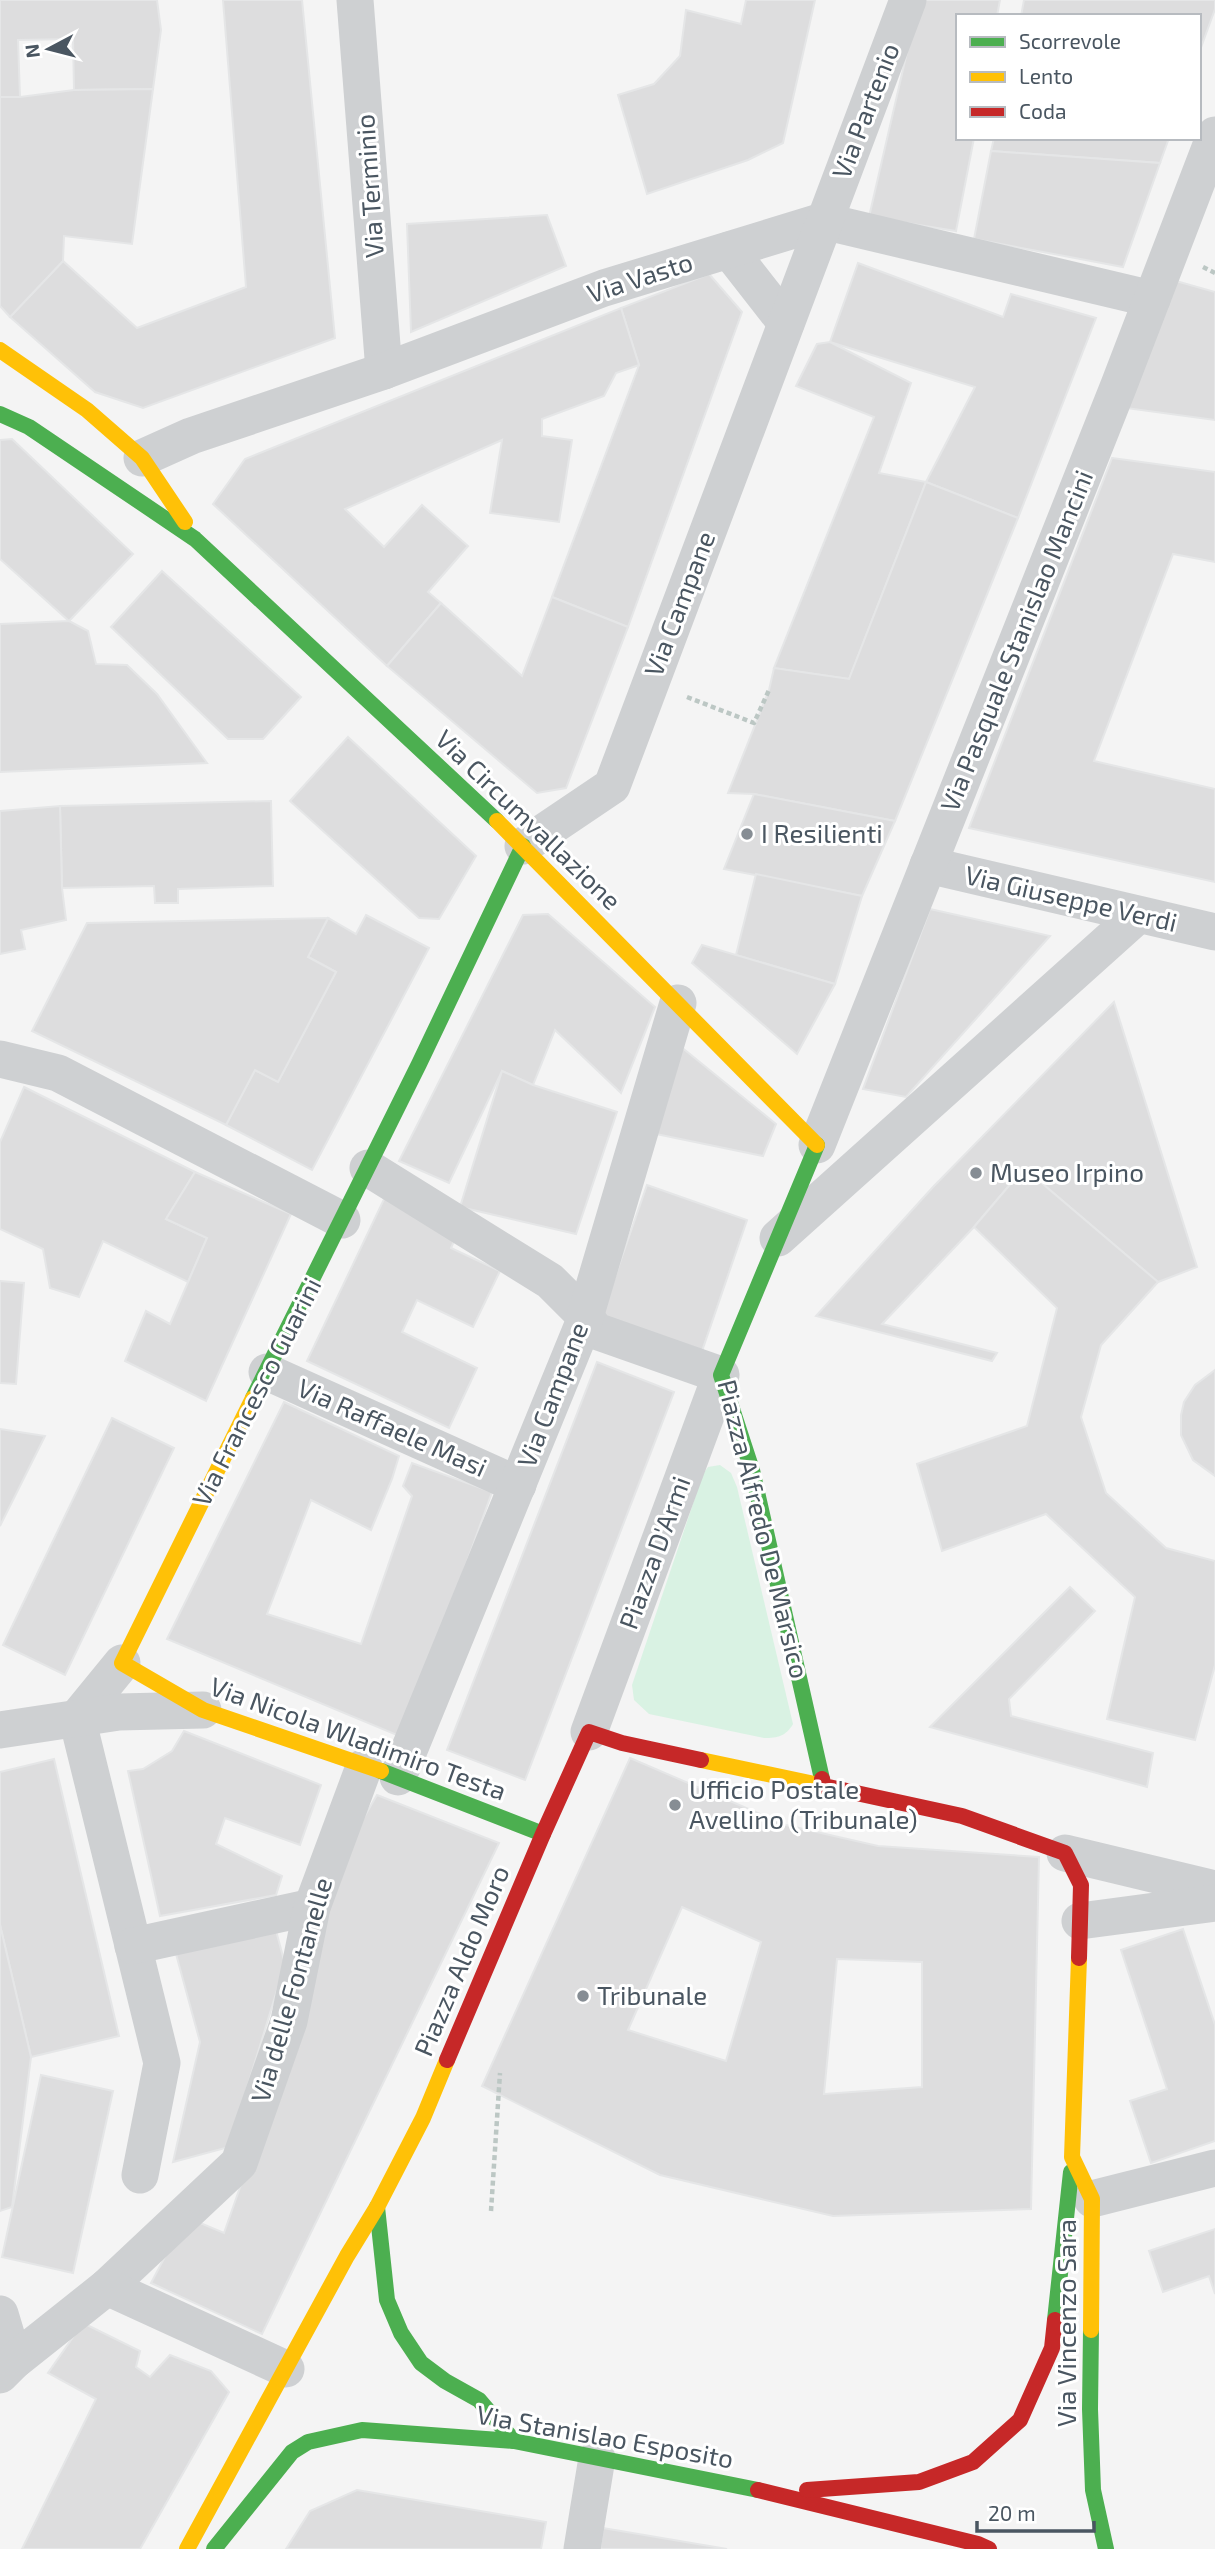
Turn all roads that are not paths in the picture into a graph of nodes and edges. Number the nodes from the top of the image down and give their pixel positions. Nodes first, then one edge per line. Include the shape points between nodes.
1 (355, 0) edge
2 (908, 0) edge
3 (1215, 135) edge
4 (823, 222) junction
5 (729, 250) junction
6 (1152, 299) junction
7 (786, 323) junction
8 (0, 351) edge
9 (384, 371) junction
10 (0, 414) edge
11 (142, 458) junction
12 (195, 539) junction
13 (523, 846) junction
14 (928, 865) junction
15 (1138, 915) junction
16 (1215, 932) edge
17 (678, 1003) junction
18 (0, 1059) edge
19 (817, 1145) junction
20 (368, 1168) junction
21 (342, 1220) junction
22 (778, 1238) junction
23 (584, 1315) junction
24 (267, 1372) junction
25 (721, 1375) junction
26 (517, 1485) junction
27 (122, 1663) junction
28 (202, 1710) junction
29 (77, 1718) junction
30 (0, 1730) edge
31 (589, 1732) junction
32 (381, 1772) junction
33 (824, 1786) junction
34 (543, 1834) junction
35 (1065, 1853) junction
36 (1215, 1889) edge
37 (1215, 1903) edge
38 (312, 1907) junction
39 (1080, 1921) junction
40 (133, 1946) junction
41 (1072, 2157) junction
42 (1215, 2168) edge
43 (140, 2175) dead end
44 (1093, 2199) junction
45 (377, 2207) junction
46 (107, 2287) junction
47 (0, 2314) edge
48 (7, 2368) edge
49 (286, 2370) junction
50 (514, 2441) junction
51 (597, 2458) junction
52 (773, 2493) junction
53 (187, 2549) edge
54 (214, 2549) edge
55 (582, 2549) edge
56 (989, 2549) edge
57 (1106, 2549) edge

1 - 9 street, Via Terminio
2 - 4 street, Via Partenio
3 - 6 street, Via Pasquale Stanislao Mancini
4 - 5 street, Via Vasto
4 - 6 street, Via Vasto
4 - 7 street, Via Campane
5 - 7 street
5 - 9 street, Via Vasto via 604,288
6 - 14 street, Via Pasquale Stanislao Mancini
7 - 13 street, Via Campane via 612,786
8 - 11 street, Via Circumvallazione via 87,410
9 - 11 street, Via Vasto via 191,436
10 - 12 street, Via Circumvallazione via 29,427
11 - 12 street, Via Circumvallazione
12 - 13 street, Via Circumvallazione
13 - 17 street, Via Circumvallazione
13 - 20 street, Via Francesco Guarini
14 - 15 street, Via Giuseppe Verdi
14 - 19 street, Via Pasquale Stanislao Mancini
15 - 16 street, Via Giuseppe Verdi
15 - 22 street, Piazza Alfredo De Marsico
17 - 19 street, Via Circumvallazione
17 - 23 street, Via Campane
18 - 21 street via 58,1073
19 - 22 street, Piazza Alfredo De Marsico
20 - 21 street, Via Francesco Guarini
20 - 23 street via 550,1281
21 - 24 street, Via Francesco Guarini
22 - 25 street, Piazza Alfredo De Marsico
23 - 25 street via 596,1331
23 - 26 street, Via Campane
24 - 26 street, Via Raffaele Masi
24 - 27 street, Via Francesco Guarini
25 - 31 street, Piazza D'Armi
25 - 33 street, Piazza Alfredo De Marsico via 752,1470
26 - 32 street, Via Campane
27 - 28 street, Via Nicola Wladimiro Testa
27 - 29 street, Via Francesco Guarini
28 - 29 street
28 - 32 street, Via Nicola Wladimiro Testa
29 - 30 street
29 - 40 street
31 - 33 street
31 - 34 street, Piazza Aldo Moro
32 - 34 street, Via Nicola Wladimiro Testa
32 - 38 street, Via delle Fontanelle
33 - 35 street via 962,1816
34 - 45 street, Piazza Aldo Moro via 423,2118
35 - 36 street
35 - 39 street, Via Vincenzo Sara via 1081,1885
37 - 39 street
38 - 40 street
38 - 46 street, Via delle Fontanelle via 289,2021 239,2163
39 - 41 street, Via Vincenzo Sara
40 - 43 street via 162,2063
41 - 44 street, Via Vincenzo Sara
41 - 52 street via 1052,2348 1020,2420 973,2462 919,2482
42 - 44 street
44 - 57 street, Via Vincenzo Sara via 1093,2490
45 - 49 street, Piazza Aldo Moro
45 - 50 street via 387,2300 401,2333 421,2363 479,2400
46 - 48 street, Via delle Fontanelle
46 - 49 street
47 - 48 street
49 - 53 street, Piazza Aldo Moro
50 - 51 street, Via Stanislao Esposito
50 - 54 street, Via Stanislao Esposito via 362,2430 308,2442 277,2469
51 - 52 street, Via Stanislao Esposito
51 - 55 street
52 - 56 street, Via Stanislao Esposito

